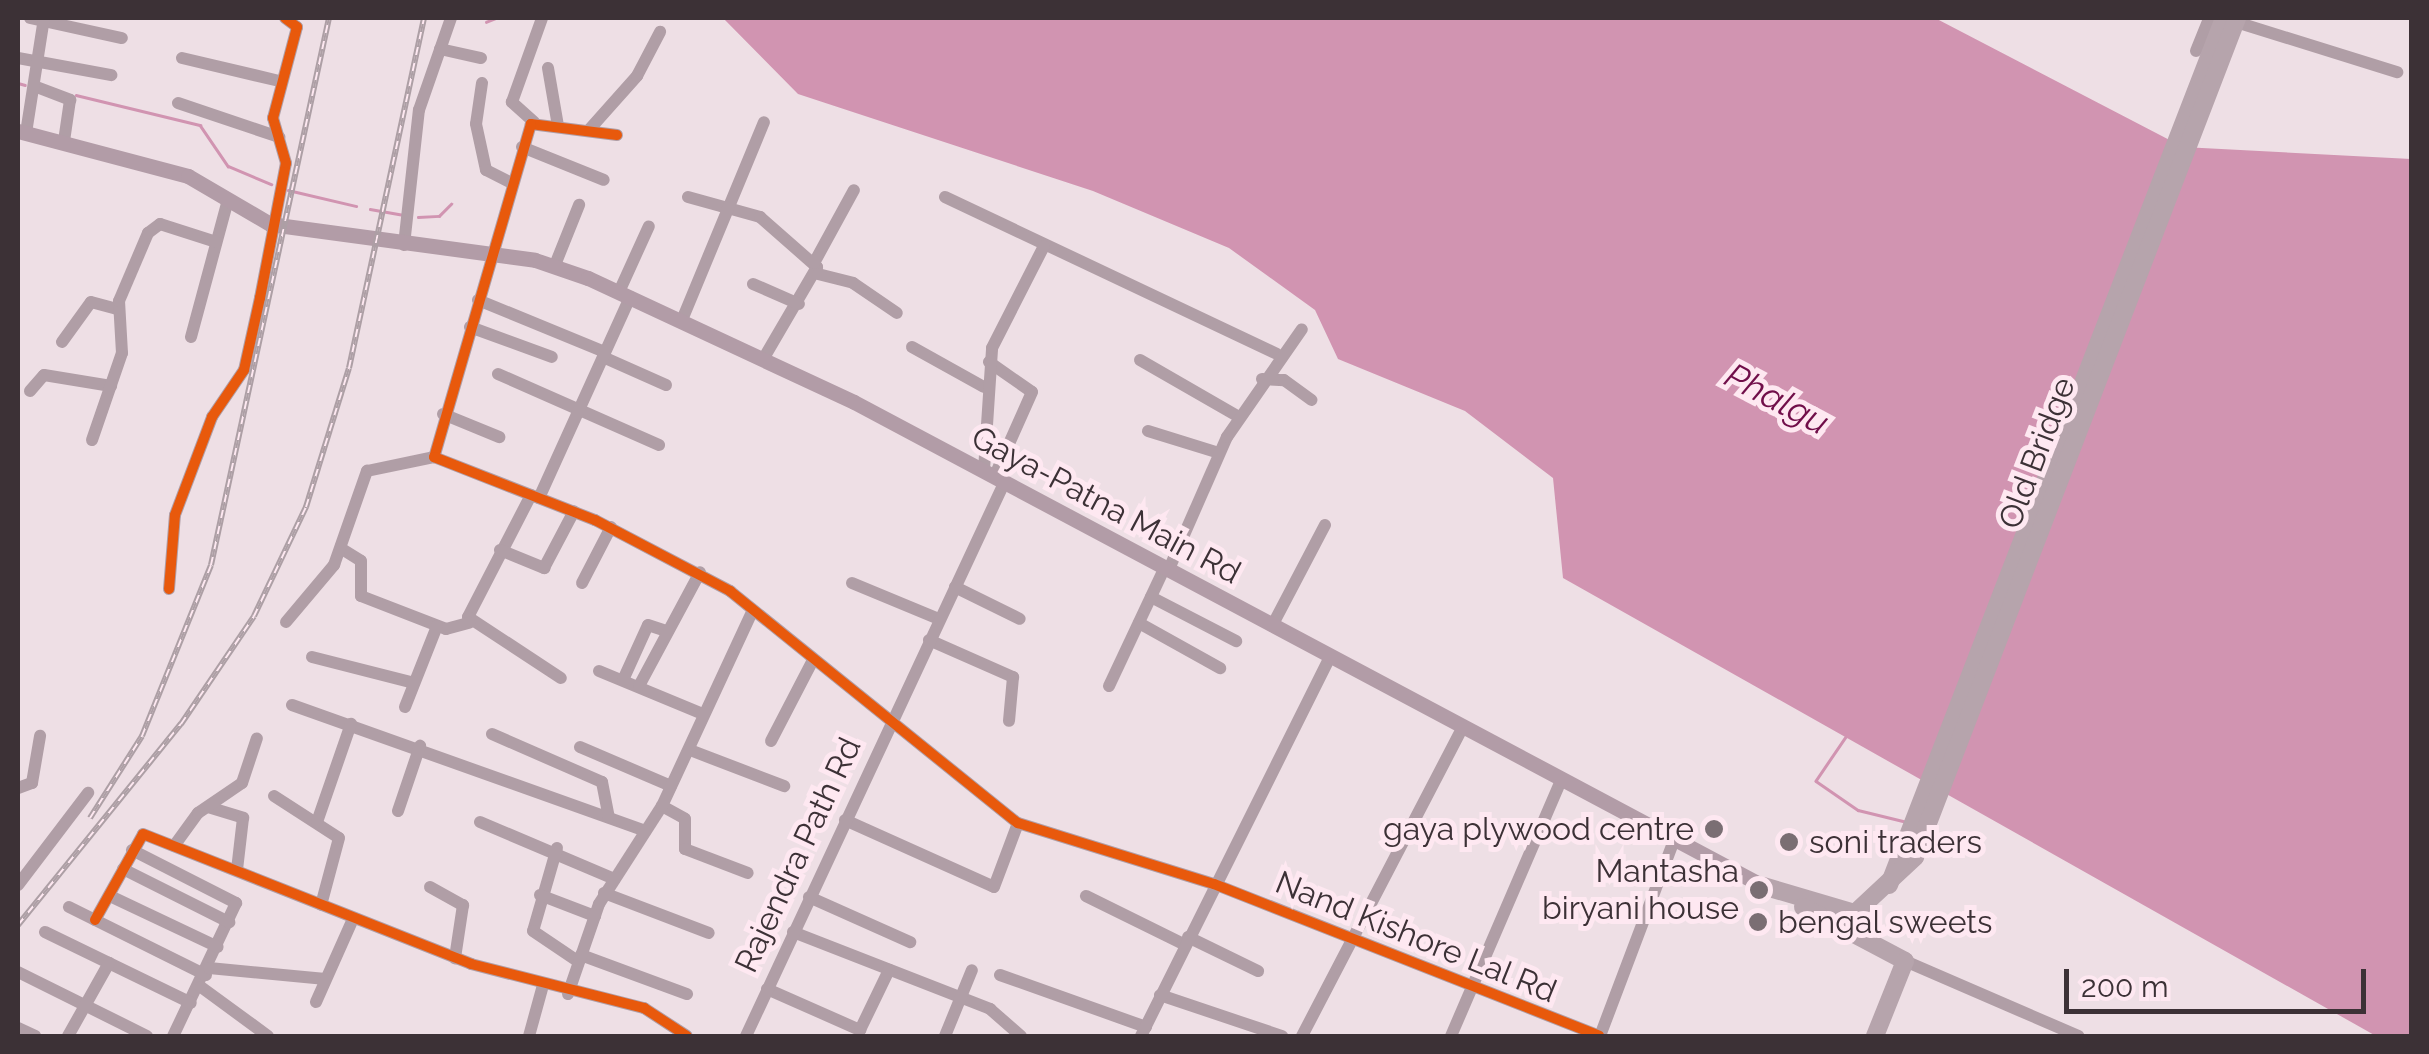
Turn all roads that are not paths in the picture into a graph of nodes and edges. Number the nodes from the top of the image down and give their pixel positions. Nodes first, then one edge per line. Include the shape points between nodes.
1 (39, 18) edge
2 (284, 18) edge
3 (451, 18) edge
4 (542, 18) edge
5 (2208, 18) edge
6 (2232, 19) edge
7 (660, 32) dead end
8 (122, 38) dead end
9 (440, 49) junction
10 (2196, 51) dead end
11 (18, 58) edge
12 (182, 58) dead end
13 (481, 58) dead end
14 (38, 61) junction
15 (548, 68) dead end
16 (2397, 72) dead end
17 (111, 76) dead end
18 (280, 81) junction
19 (482, 83) dead end
20 (34, 86) junction
21 (178, 104) dead end
22 (534, 122) junction
23 (764, 122) dead end
24 (558, 126) junction
25 (588, 130) junction
26 (22, 132) edge
27 (617, 135) dead end
28 (279, 136) junction
29 (64, 140) junction
30 (522, 147) junction
31 (604, 180) dead end
32 (510, 182) junction
33 (854, 190) dead end
34 (688, 197) dead end
35 (946, 197) dead end
36 (228, 200) junction
37 (579, 206) dead end
38 (733, 208) junction
39 (274, 225) junction
40 (649, 226) dead end
41 (216, 242) junction
42 (401, 245) junction
43 (1044, 246) junction
44 (491, 254) junction
45 (555, 266) junction
46 (816, 268) junction
47 (753, 284) dead end
48 (624, 295) junction
49 (478, 300) junction
50 (798, 304) junction
51 (117, 309) junction
52 (897, 313) dead end
53 (682, 320) junction
54 (470, 327) junction
55 (1302, 330) dead end
56 (191, 337) dead end
57 (62, 342) dead end
58 (912, 348) dead end
59 (604, 354) junction
60 (1277, 354) junction
61 (764, 356) junction
62 (552, 357) dead end
63 (1140, 360) dead end
64 (989, 362) junction
65 (498, 374) dead end
66 (1262, 378) junction
67 (666, 385) dead end
68 (111, 386) junction
69 (984, 387) junction
70 (30, 391) dead end
71 (1312, 400) dead end
72 (577, 407) junction
73 (443, 414) junction
74 (1239, 417) junction
75 (1148, 431) dead end
76 (499, 437) dead end
77 (92, 440) dead end
78 (660, 445) dead end
79 (1218, 452) junction
80 (434, 457) junction
81 (995, 475) junction
82 (535, 496) junction
83 (574, 511) junction
84 (1325, 526) dead end
85 (611, 527) junction
86 (342, 549) junction
87 (500, 550) junction
88 (1167, 568) junction
89 (700, 572) junction
90 (582, 583) dead end
91 (852, 583) dead end
92 (955, 587) junction
93 (169, 589) dead end
94 (1151, 596) junction
95 (753, 610) junction
96 (939, 619) junction
97 (1020, 619) dead end
98 (286, 622) dead end
99 (1139, 623) junction
100 (470, 624) junction
101 (437, 626) junction
102 (1272, 626) junction
103 (668, 632) junction
104 (929, 640) junction
105 (1236, 641) dead end
106 (312, 657) dead end
107 (1329, 658) junction
108 (812, 660) junction
109 (1220, 668) dead end
110 (599, 671) dead end
111 (561, 678) dead end
112 (623, 680) junction
113 (414, 683) junction
114 (639, 686) junction
115 (1110, 686) dead end
116 (292, 705) dead end
117 (405, 707) dead end
118 (703, 714) junction
119 (1009, 721) dead end
120 (352, 724) junction
121 (889, 724) junction
122 (1462, 729) junction
123 (492, 734) dead end
124 (40, 736) dead end
125 (257, 738) dead end
126 (771, 741) dead end
127 (420, 746) junction
128 (580, 747) dead end
129 (690, 750) junction
130 (1561, 781) junction
131 (672, 786) junction
132 (784, 786) dead end
133 (18, 788) edge
134 (88, 792) dead end
135 (274, 796) dead end
136 (662, 806) junction
137 (208, 807) junction
138 (398, 811) dead end
139 (609, 817) junction
140 (845, 820) junction
141 (317, 822) junction
142 (480, 822) dead end
143 (1018, 823) junction
144 (645, 831) junction
145 (1673, 843) junction
146 (174, 846) junction
147 (557, 848) junction
148 (132, 850) junction
149 (123, 870) junction
150 (237, 870) junction
151 (748, 873) dead end
152 (614, 879) junction
153 (1214, 884) junction
154 (18, 885) edge
155 (1763, 886) junction
156 (430, 887) dead end
157 (540, 894) junction
158 (604, 894) junction
159 (110, 896) junction
160 (1086, 896) dead end
161 (810, 897) junction
162 (321, 905) junction
163 (69, 907) dead end
164 (594, 916) junction
165 (353, 919) junction
166 (96, 920) junction
167 (229, 922) junction
168 (45, 932) dead end
169 (794, 932) junction
170 (709, 933) dead end
171 (1186, 941) junction
172 (1355, 941) junction
173 (910, 942) dead end
174 (218, 946) junction
175 (455, 958) junction
176 (580, 958) junction
177 (1905, 961) junction
178 (109, 962) junction
179 (889, 970) junction
180 (972, 970) dead end
181 (1258, 971) dead end
182 (18, 972) edge
183 (1000, 975) dead end
184 (206, 976) junction
185 (325, 979) junction
186 (543, 985) junction
187 (1472, 986) junction
188 (767, 989) junction
189 (568, 994) junction
190 (686, 994) dead end
191 (962, 996) junction
192 (1160, 996) junction
193 (316, 1002) dead end
194 (191, 1004) junction
195 (85, 1007) junction
196 (2041, 1019) junction
197 (1004, 1020) junction
198 (18, 1028) edge
199 (1144, 1032) edge
200 (35, 1036) edge
201 (68, 1036) edge
202 (147, 1036) edge
203 (173, 1036) edge
204 (268, 1036) edge
205 (530, 1036) edge
206 (687, 1036) edge
207 (746, 1036) edge
208 (945, 1036) edge
209 (998, 1036) edge
210 (1021, 1036) edge
211 (1282, 1036) edge
212 (1302, 1036) edge
213 (1450, 1036) edge
214 (1600, 1036) edge
215 (1875, 1036) edge
216 (2035, 1036) edge
217 (2078, 1036) edge

1 - 8 street
1 - 14 street
2 - 18 street via 297,27
3 - 9 street
4 - 22 street via 512,102
5 - 10 street
6 - 16 street
6 - 155 highway, Old Bridge via 1908,854 1888,891 1849,913
7 - 25 street via 637,76
9 - 13 street
9 - 42 street via 420,110
11 - 14 street
12 - 18 street
14 - 17 street
14 - 20 street
15 - 24 street
18 - 28 street
19 - 32 street via 476,124 486,167
20 - 26 street
20 - 29 street via 70,100
21 - 28 street
22 - 24 street
22 - 30 street
23 - 38 street
24 - 25 street
25 - 27 street
26 - 29 main road
28 - 39 street via 286,163
29 - 36 main road via 178,172
30 - 31 street
30 - 32 street
32 - 44 street
33 - 46 street
34 - 38 street
35 - 43 street
36 - 39 main road
36 - 41 street
37 - 45 street
38 - 46 street via 766,221
38 - 53 street
39 - 42 main road, Gaya-Patna Main Rd
39 - 93 street via 244,370 212,417 174,520
40 - 48 street
41 - 51 street via 152,227
41 - 56 street
42 - 44 main road, Gaya-Patna Main Rd
43 - 60 street via 1225,322
43 - 64 street
44 - 45 main road, Gaya-Patna Main Rd
44 - 49 street
45 - 48 main road, Gaya-Patna Main Rd
46 - 50 street
46 - 52 street
47 - 50 street
48 - 53 main road, Gaya-Patna Main Rd
48 - 59 street
49 - 54 street
49 - 59 street
50 - 61 street
51 - 57 street via 92,302
51 - 68 street via 122,353
53 - 61 main road, Gaya-Patna Main Rd
54 - 62 street
54 - 73 street
55 - 60 street
58 - 69 street
59 - 67 street
59 - 72 street
60 - 66 street
61 - 81 main road, Gaya-Patna Main Rd
63 - 74 street
64 - 69 street
64 - 81 street, Rajendra Path Rd via 1032,392
65 - 72 street
66 - 71 street via 1284,380
66 - 74 street
68 - 70 street via 44,374
68 - 77 street
69 - 81 street
72 - 78 street
72 - 82 street
73 - 76 street
73 - 80 street
74 - 79 street
75 - 79 street
79 - 88 street
80 - 82 street
80 - 86 street via 370,467
81 - 88 main road, Gaya-Patna Main Rd
81 - 92 street, Rajendra Path Rd
82 - 83 street
82 - 87 street
83 - 85 street
83 - 87 street via 544,568
84 - 102 street
85 - 89 street
85 - 90 street
86 - 98 street
86 - 101 street via 361,561 361,596
87 - 100 street
88 - 94 street
88 - 102 main road, Gaya-Patna Main Rd
89 - 95 street
89 - 103 street
91 - 96 street
92 - 96 street, Rajendra Path Rd
92 - 97 street
94 - 99 street
94 - 105 street
95 - 108 street
95 - 118 street
96 - 104 street, Rajendra Path Rd
99 - 109 street
99 - 115 street
100 - 101 street
100 - 111 street
101 - 113 street
102 - 107 main road, Gaya-Patna Main Rd
103 - 112 street via 645,628
103 - 114 street
104 - 119 street via 1014,677
104 - 121 street, Rajendra Path Rd
106 - 113 street
107 - 122 main road, Gaya-Patna Main Rd
107 - 153 street
108 - 121 street
108 - 126 street
110 - 112 street
112 - 114 street
113 - 117 street
114 - 118 street
116 - 120 street
118 - 129 street
120 - 127 street
120 - 141 street
121 - 140 street, Rajendra Path Rd
121 - 143 street
122 - 130 main road, Gaya-Patna Main Rd
122 - 172 street
123 - 139 street via 602,782
124 - 133 street via 32,783
125 - 137 street via 242,783
127 - 138 street
127 - 139 street
128 - 131 street
129 - 131 street
129 - 132 street
130 - 145 main road, Gaya-Patna Main Rd
130 - 187 street
131 - 136 street
134 - 154 street
135 - 141 street
136 - 144 street
136 - 151 street via 685,820 686,850
137 - 146 street
137 - 150 street via 242,818
139 - 144 street
140 - 143 street via 994,887
140 - 161 street, Rajendra Path Rd
141 - 162 street via 340,843
142 - 147 street
143 - 153 street, Nand Kishore Lal Rd
144 - 152 street
145 - 155 main road, Gaya-Patna Main Rd
145 - 214 street
146 - 148 street via 143,834
146 - 150 street
147 - 152 street
147 - 157 street
148 - 149 street
148 - 167 street via 233,898
149 - 159 street
149 - 167 street
150 - 162 street
152 - 158 street
153 - 171 street
153 - 172 street, Nand Kishore Lal Rd
155 - 177 highway
156 - 175 street via 463,906
157 - 164 street
157 - 176 street via 534,936
158 - 164 street
158 - 170 street
159 - 166 street
159 - 174 street
160 - 171 street
161 - 169 street, Rajendra Path Rd
161 - 173 street
162 - 165 street
163 - 166 street
164 - 176 street
165 - 175 street
165 - 185 street
166 - 184 street
167 - 174 street
168 - 178 street
169 - 179 street
169 - 188 street, Rajendra Path Rd
171 - 181 street
171 - 192 street
172 - 187 street, Nand Kishore Lal Rd
172 - 212 street
174 - 184 street
175 - 186 street
176 - 189 street
176 - 190 street
177 - 196 street
177 - 215 highway
178 - 194 street
178 - 195 street
179 - 188 street via 860,1030
179 - 191 street
180 - 191 street
182 - 195 street
183 - 199 street
184 - 185 street
184 - 194 street
184 - 204 street
185 - 193 street
186 - 189 street
186 - 205 street
187 - 213 street
187 - 214 street, Nand Kishore Lal Rd
188 - 207 street, Rajendra Path Rd
189 - 206 street via 644,1008
191 - 197 street
191 - 208 street
192 - 199 street
192 - 211 street
194 - 203 street
195 - 201 street
195 - 202 street
196 - 216 street
196 - 217 street
197 - 209 street
197 - 210 street
198 - 200 street

